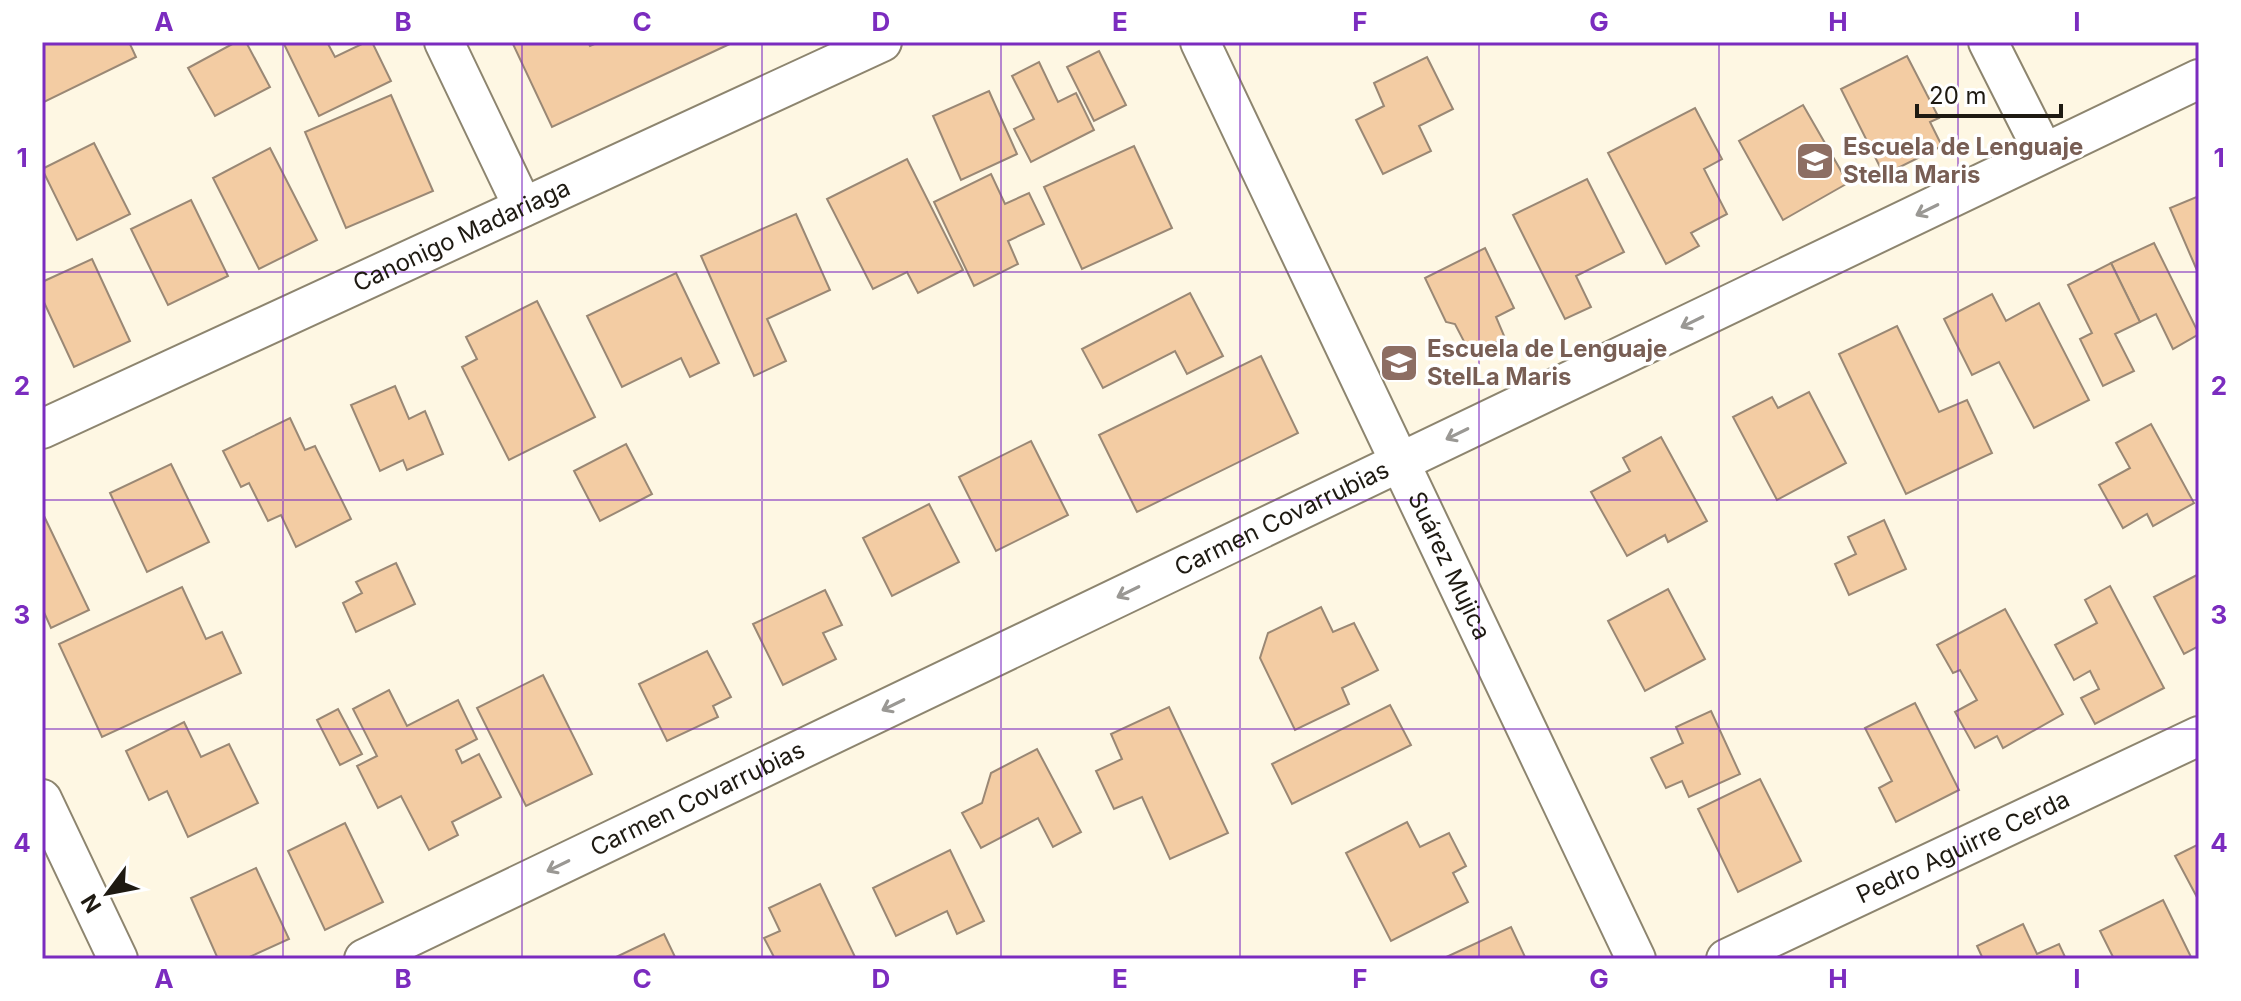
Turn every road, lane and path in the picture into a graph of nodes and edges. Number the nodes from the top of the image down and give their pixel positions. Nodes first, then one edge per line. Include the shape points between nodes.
1 (444, 42) edge
2 (882, 42) edge
3 (1200, 42) edge
4 (1988, 42) edge
5 (2199, 79) edge
6 (2044, 153) junction
7 (523, 207) junction
8 (42, 429) edge
9 (1400, 461) junction
10 (2199, 736) edge
11 (42, 799) edge
12 (118, 959) edge
13 (364, 959) edge
14 (1636, 959) edge
15 (1726, 959) edge

1 - 7 street
2 - 7 street, Canonigo Madariaga
3 - 9 street, Suárez Mujica
4 - 6 street
5 - 6 street, Carmen Covarrubias
6 -> 9 street, Carmen Covarrubias
7 - 8 street, Canonigo Madariaga
9 -> 13 street, Carmen Covarrubias
9 - 14 street, Suárez Mujica
10 - 15 street, Pedro Aguirre Cerda
11 - 12 street

